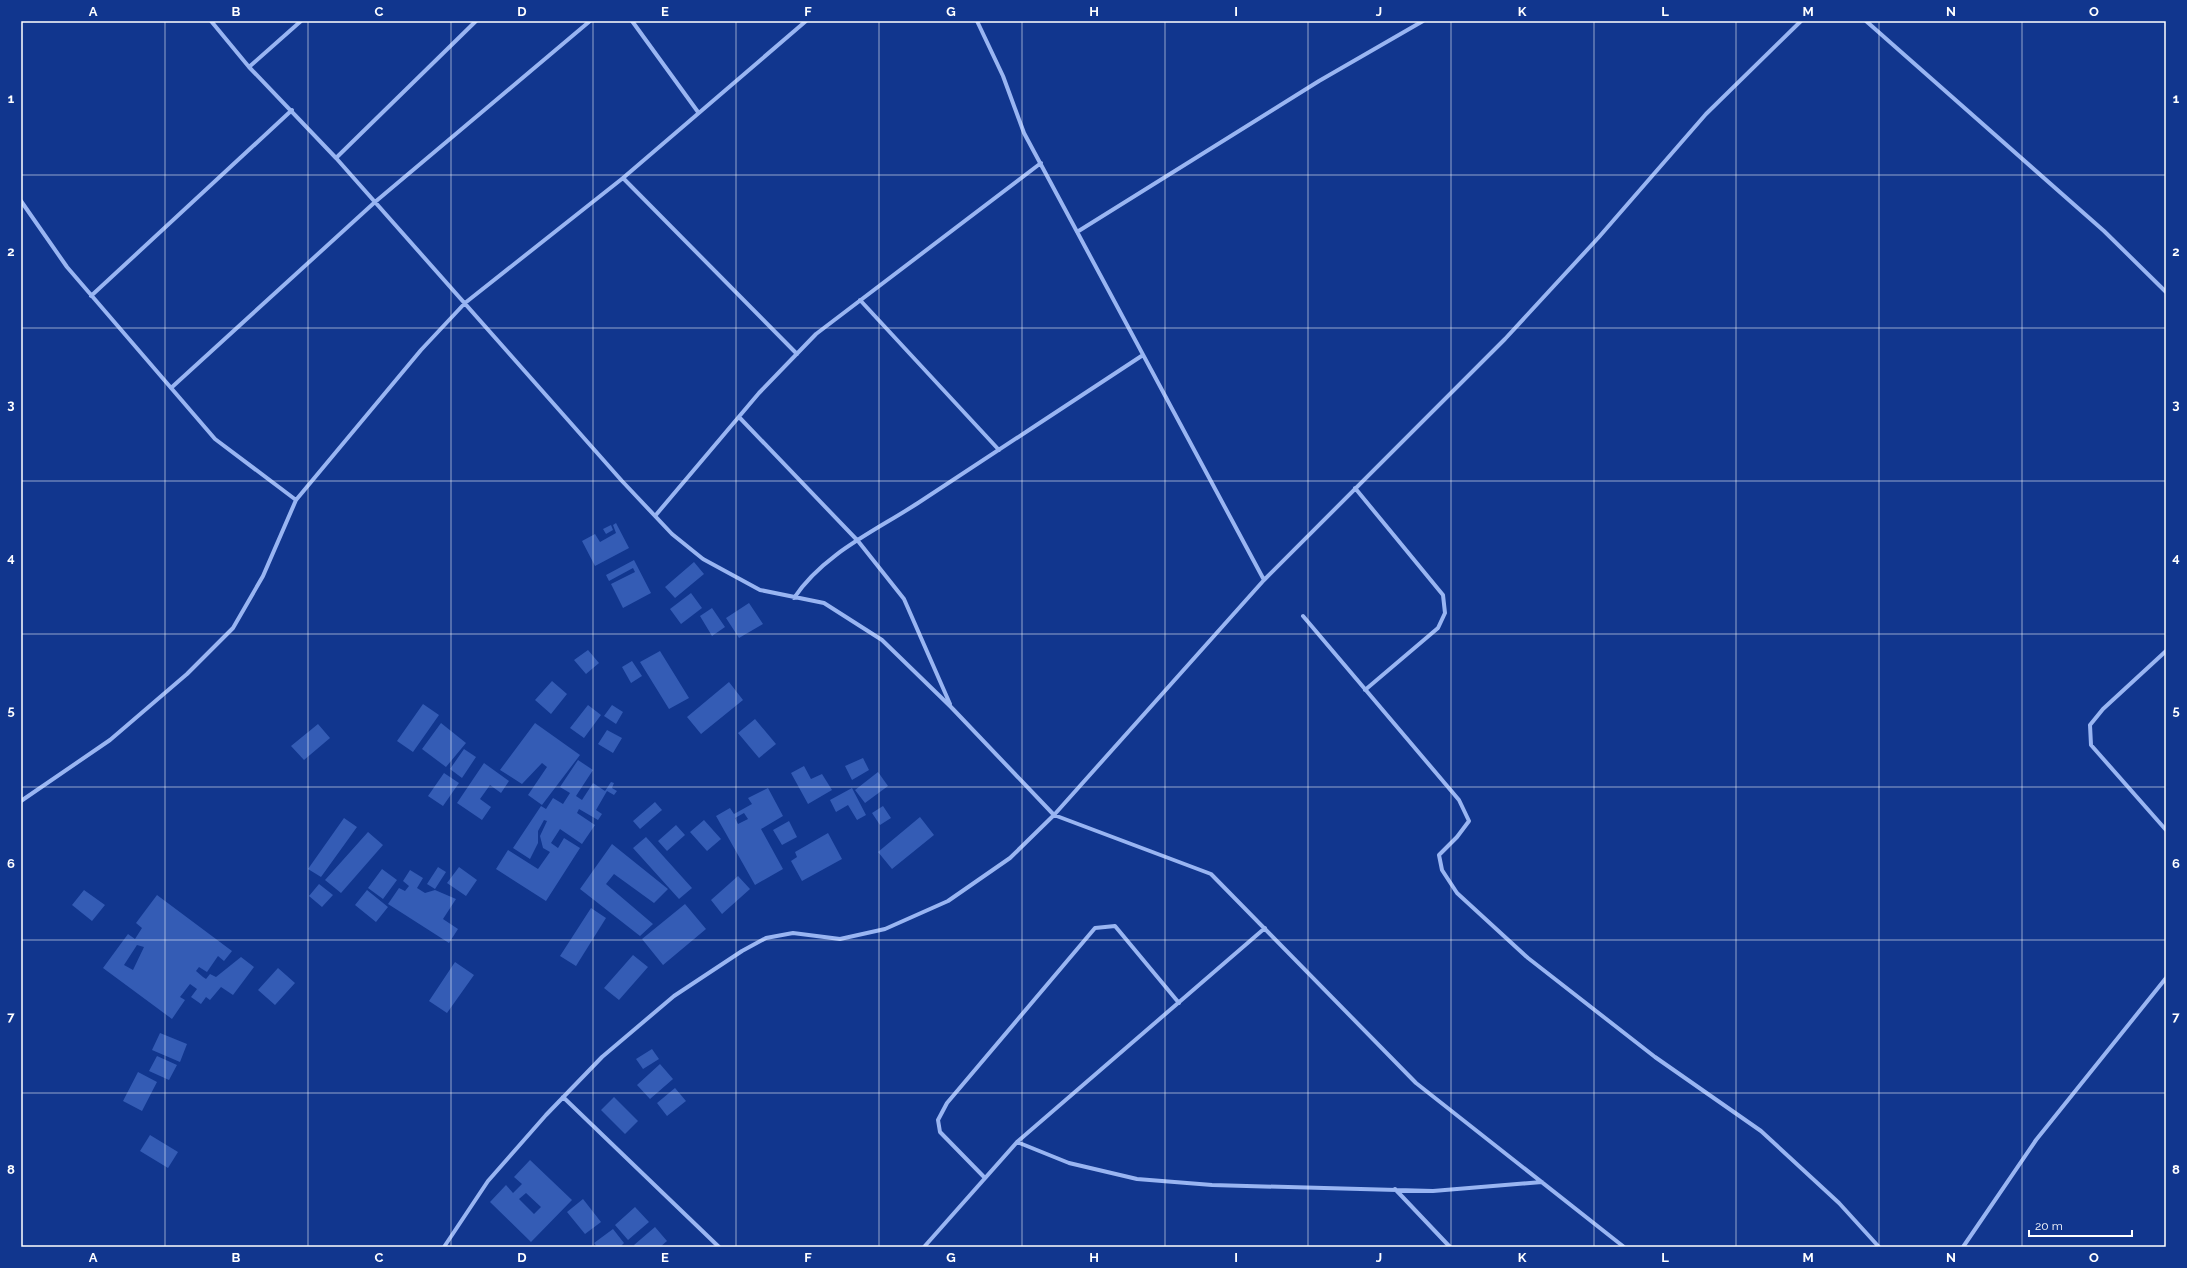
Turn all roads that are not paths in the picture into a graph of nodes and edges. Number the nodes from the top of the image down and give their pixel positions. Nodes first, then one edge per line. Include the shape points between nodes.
1 (211, 21) edge
2 (301, 21) edge
3 (476, 21) edge
4 (590, 21) edge
5 (632, 21) edge
6 (806, 21) edge
7 (978, 21) edge
8 (1423, 21) edge
9 (1801, 21) edge
10 (1866, 21) edge
11 (249, 67) junction
12 (292, 110) junction
13 (698, 112) junction
14 (336, 158) junction
15 (1041, 163) junction
16 (623, 178) junction
17 (21, 201) edge
18 (375, 202) junction
19 (1077, 232) junction
20 (2166, 292) edge
21 (91, 296) junction
22 (860, 300) junction
23 (465, 303) junction
24 (797, 354) junction
25 (1143, 355) junction
26 (171, 388) junction
27 (739, 417) junction
28 (999, 450) junction
29 (1355, 488) junction
30 (296, 500) junction
31 (655, 516) junction
32 (858, 541) junction
33 (1264, 580) junction
34 (794, 598) junction
35 (1303, 616) dead end
36 (2166, 651) edge
37 (1365, 690) junction
38 (951, 707) junction
39 (21, 801) edge
40 (1054, 815) junction
41 (2166, 830) edge
42 (1265, 928) junction
43 (2166, 978) edge
44 (1179, 1003) junction
45 (563, 1097) junction
46 (1017, 1142) junction
47 (984, 1178) junction
48 (1542, 1182) junction
49 (1394, 1189) junction
50 (444, 1247) edge
51 (719, 1247) edge
52 (924, 1247) edge
53 (1450, 1247) edge
54 (1624, 1247) edge
55 (1879, 1247) edge
56 (1963, 1247) edge

1 - 11 street
2 - 11 street
3 - 14 street
4 - 18 street
5 - 13 street
6 - 13 street
7 - 15 street via 1024,134
8 - 19 street via 1319,82
9 - 29 street via 1706,114 1600,236 1504,339
10 - 20 street via 2104,231
11 - 12 street
12 - 14 street
12 - 21 street
13 - 16 street
14 - 18 street
15 - 19 street
15 - 22 street
16 - 23 street
16 - 24 street
17 - 21 street via 67,267
18 - 23 street
18 - 26 street
19 - 25 street
21 - 26 street
22 - 24 street via 816,334
22 - 28 street
23 - 30 street via 421,350
23 - 31 street
24 - 27 street
25 - 28 street
25 - 33 street
26 - 30 street via 215,439
27 - 31 street
27 - 32 street
28 - 32 street
29 - 33 street
29 - 37 street via 1443,595 1445,613 1438,628
30 - 39 street via 263,576 233,628 187,674 110,740
31 - 34 street via 672,534 703,559 760,590
32 - 34 street via 837,553 810,577
32 - 38 street via 904,599
33 - 40 street
34 - 38 street via 824,602 882,640
35 - 37 street
36 - 41 street via 2103,709 2090,726 2091,745
37 - 55 street via 1459,800 1469,822 1439,855 1442,870 1458,893 1528,958 1656,1057 1761,1131 1839,1203
38 - 40 street
40 - 42 street via 1211,874
40 - 45 street via 1010,858 948,901 885,929 840,939 793,933 766,938 742,951 674,996 602,1057
42 - 44 street
42 - 48 street via 1416,1083
43 - 56 street via 2036,1140
44 - 46 street
44 - 47 street via 1115,926 1096,928 946,1103 938,1120 940,1132
45 - 50 street via 488,1181
45 - 51 street
46 - 47 street
46 - 49 street via 1069,1163 1137,1179 1212,1185
47 - 52 street
48 - 49 street via 1433,1191
48 - 54 street
49 - 53 street

